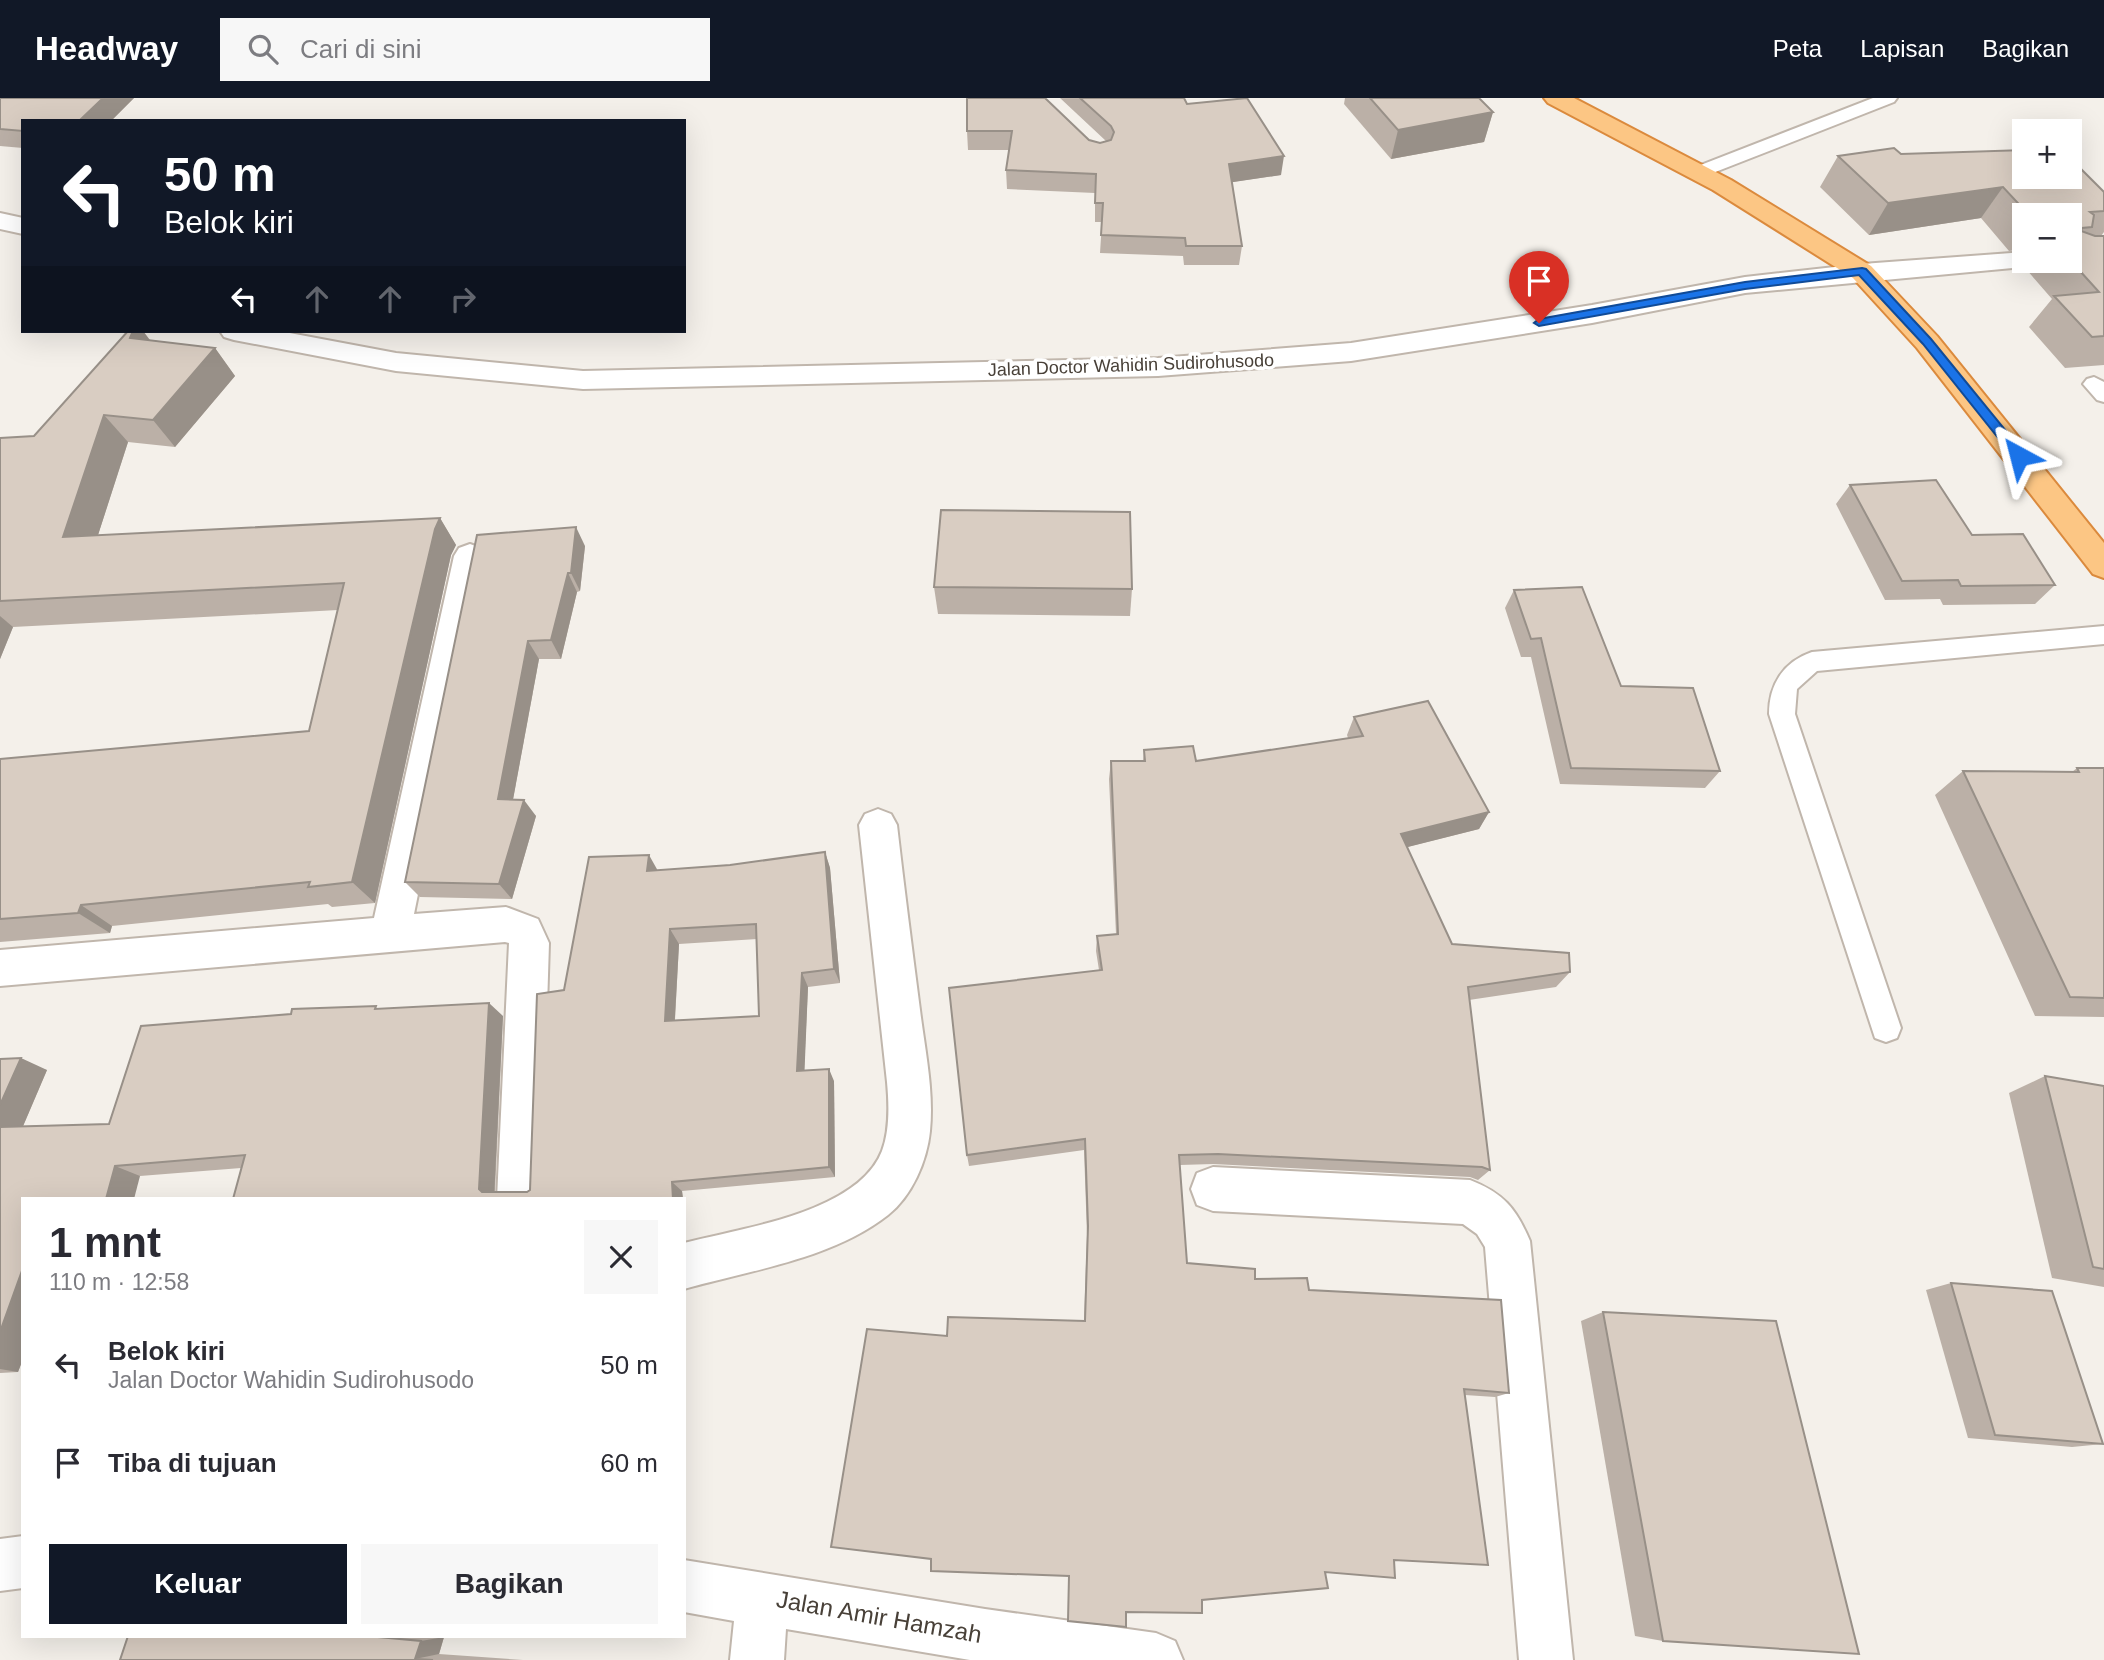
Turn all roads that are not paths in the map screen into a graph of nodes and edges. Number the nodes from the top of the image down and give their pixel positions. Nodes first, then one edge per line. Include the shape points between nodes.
1 (1556, 98) edge
2 (1888, 98) edge
3 (1699, 172) junction
4 (0, 221) edge
5 (21, 226) edge
6 (2012, 261) edge
7 (1862, 272) junction
8 (244, 333) edge
9 (470, 556) edge
10 (2104, 566) edge
11 (2104, 635) edge
12 (878, 825) dead end
13 (390, 933) junction
14 (0, 968) edge
15 (1886, 1028) dead end
16 (1213, 1189) dead end
17 (519, 1197) edge
18 (686, 1265) edge
19 (21, 1562) edge
20 (0, 1565) edge
21 (686, 1586) edge
22 (763, 1598) junction
23 (757, 1660) edge
24 (1156, 1660) edge
25 (1546, 1660) edge

1 - 3 highway
2 - 3 lane
3 - 7 highway
4 - 5 street
6 - 7 street, Jalan Doctor Wahidin Sudirohusodo
7 - 8 street, Jalan Doctor Wahidin Sudirohusodo via 1745,285 1351,352 1158,367 583,380 396,362
7 - 10 highway via 1927,342
9 - 13 street
11 - 15 lane via 1812,662 1791,676 1781,693 1782,714
12 - 18 street via 909,1122 893,1177 874,1198 844,1217
13 - 14 street
13 - 17 street via 506,924 524,931 529,943
16 - 25 street via 1470,1202 1493,1218 1507,1241
19 - 20 street
21 - 22 street, Jalan Amir Hamzah
22 - 23 street
22 - 24 street, Jalan Amir Hamzah

